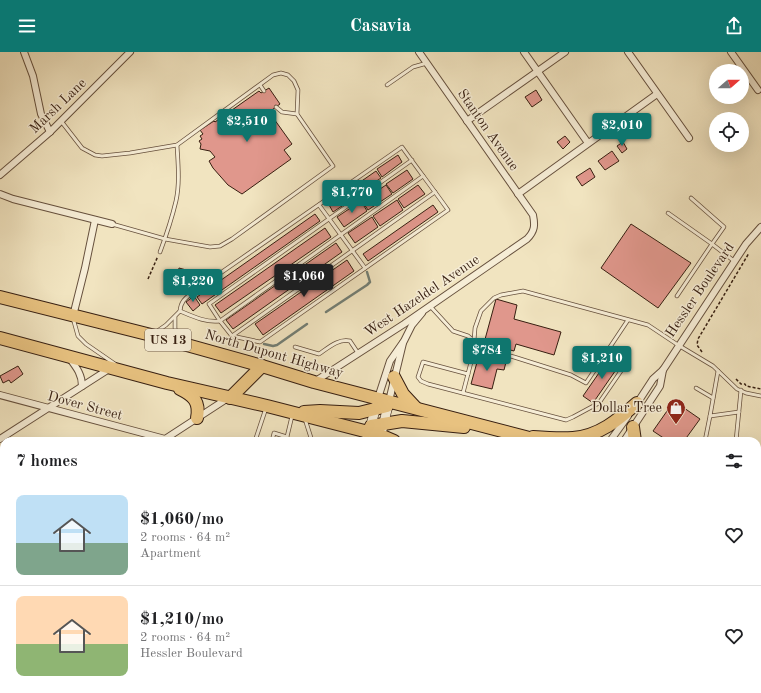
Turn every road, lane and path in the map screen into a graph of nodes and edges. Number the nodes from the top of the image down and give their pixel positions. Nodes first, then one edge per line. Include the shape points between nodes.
1 (24, 52) edge
2 (130, 52) edge
3 (418, 52) edge
4 (524, 52) edge
5 (565, 52) edge
6 (628, 52) edge
7 (731, 52) edge
8 (427, 63) junction
9 (537, 71) junction
10 (260, 85) junction
11 (387, 85) dead end
12 (758, 90) dead end
13 (264, 91) dead end
14 (657, 94) junction
15 (276, 107) dead end
16 (297, 114) junction
17 (61, 121) junction
18 (467, 121) junction
19 (50, 132) junction
20 (689, 138) dead end
21 (588, 143) junction
22 (177, 144) junction
23 (412, 160) junction
24 (0, 175) edge
25 (423, 176) junction
26 (435, 192) junction
27 (0, 194) edge
28 (518, 194) junction
29 (691, 198) dead end
30 (319, 204) junction
31 (668, 213) dead end
32 (329, 219) junction
33 (95, 220) junction
34 (112, 224) joint
35 (535, 224) joint
36 (761, 227) edge
37 (341, 235) junction
38 (165, 239) junction
39 (712, 244) junction
40 (352, 250) junction
41 (750, 250) dead end
42 (160, 252) joint
43 (734, 261) junction
44 (365, 268) junction
45 (148, 279) dead end
46 (677, 296) dead end
47 (3, 299) edge
48 (428, 307) junction
49 (180, 311) junction
50 (73, 316) junction
51 (175, 316) junction
52 (628, 320) junction
53 (220, 321) junction
54 (151, 336) junction
55 (232, 336) junction
56 (0, 338) edge
57 (404, 342) junction
58 (475, 342) junction
59 (178, 343) junction
60 (678, 345) junction
61 (295, 347) dead end
62 (358, 353) junction
63 (704, 354) dead end
64 (68, 357) junction
65 (262, 366) junction
66 (110, 368) junction
67 (663, 370) junction
68 (621, 371) dead end
69 (718, 371) junction
70 (131, 373) junction
71 (468, 374) junction
72 (394, 377) junction
73 (735, 379) dead end
74 (314, 382) junction
75 (167, 383) junction
76 (82, 386) junction
77 (696, 388) dead end
78 (761, 389) edge
79 (740, 390) junction
80 (463, 393) junction
81 (0, 396) edge
82 (761, 396) edge
83 (230, 398) junction
84 (713, 398) junction
85 (637, 403) junction
86 (382, 404) junction
87 (267, 406) junction
88 (47, 408) junction
89 (416, 408) junction
90 (739, 412) junction
91 (298, 414) junction
92 (710, 416) junction
93 (197, 418) junction
94 (633, 427) junction
95 (499, 430) junction
96 (375, 433) edge
97 (3, 437) edge
98 (152, 437) edge
99 (168, 437) edge
100 (256, 437) edge
101 (273, 437) edge
102 (282, 437) edge
103 (287, 437) edge
104 (310, 437) edge
105 (384, 437) edge
106 (526, 437) edge
107 (578, 437) edge
108 (613, 437) edge
109 (627, 437) edge
110 (634, 437) edge
111 (706, 437) edge
112 (736, 437) edge

1 - 19 street via 41,114
2 - 17 street, Marsh Lane
3 - 8 street, Stanton Avenue
4 - 9 street
5 - 9 street
6 - 14 street
7 - 12 street
8 - 11 lane via 413,68
8 - 18 street, Stanton Avenue
9 - 18 street
9 - 21 street
10 - 13 lane
10 - 16 lane via 273,75 288,75 298,90
10 - 22 lane
14 - 20 street
14 - 21 street
15 - 16 lane via 282,112
16 - 38 lane via 333,166 220,246 210,247
17 - 19 street, Marsh Lane
17 - 22 lane via 82,148 95,155 130,153
18 - 28 street, Stanton Avenue
19 - 24 street, Marsh Lane
21 - 28 street
22 - 38 lane via 177,200
23 - 25 lane
23 - 30 lane via 402,147
23 - 32 lane
25 - 26 lane
25 - 37 lane
26 - 40 lane
26 - 44 lane via 448,210
27 - 33 street
28 - 35 street, Stanton Avenue
29 - 39 lane via 724,227
30 - 32 lane
30 - 49 lane via 196,290 180,305
31 - 39 lane
32 - 37 lane
32 - 53 lane via 209,304
33 - 34 street
33 - 50 street
34 - 38 lane
35 - 48 street, West Hazeldel Avenue via 533,233 527,239
36 - 43 street, Hessler Boulevard
37 - 40 lane
37 - 53 lane
38 - 42 lane
39 - 43 lane
39 - 46 lane
40 - 44 lane
40 - 55 lane
41 - 63 path via 698,340 699,350
42 - 45 path
43 - 60 street, Hessler Boulevard
44 - 55 lane via 260,342
47 - 50 highway, North Dupont Highway / US 13
48 - 57 street via 412,325
48 - 58 lane via 453,331 468,336
48 - 62 street, West Hazeldel Avenue
49 - 51 lane
49 - 53 lane via 208,321
50 - 54 highway, North Dupont Highway / US 13
50 - 70 lane via 78,336 86,344
51 - 54 lane
51 - 59 lane
52 - 58 lane via 523,291 494,298 481,311 475,328
52 - 58 lane via 586,383 571,375 482,348
52 - 60 lane via 648,325
53 - 55 lane
54 - 59 highway, North Dupont Highway / US 13
56 - 64 highway
57 - 72 street
57 - 86 street via 390,361
58 - 71 lane
59 - 65 highway, North Dupont Highway / US 13
60 - 67 street, Hessler Boulevard
60 - 69 lane
61 - 62 lane via 319,354 345,339 350,341
62 - 74 street, West Hazeldel Avenue
64 - 66 highway
64 - 76 street via 80,373
65 - 74 highway, North Dupont Highway / US 13
65 - 83 highway
66 - 70 highway
66 - 76 street
67 - 85 street, Hessler Boulevard via 653,379
67 - 94 street, Hessler Boulevard via 660,386
68 - 80 lane via 600,403 566,420
69 - 79 lane
69 - 84 lane
70 - 75 highway
71 - 80 lane
71 - 80 lane via 423,362 418,377 421,381
72 - 86 street
72 - 89 highway via 403,394
73 - 78 path via 746,386
74 - 86 highway, North Dupont Highway / US 13
75 - 83 highway
75 - 93 highway via 191,394 197,402
76 - 88 street
77 - 84 lane
79 - 82 lane
79 - 90 lane
81 - 88 street, Dover Street
83 - 87 highway
83 - 93 street
84 - 92 lane
85 - 107 highway via 607,427 591,435
85 - 108 street, Hessler Boulevard
86 - 89 highway, North Dupont Highway / US 13
86 - 91 highway via 359,413 320,411
86 - 96 street
87 - 91 highway
87 - 100 lane
88 - 97 street
88 - 98 street, Dover Street
89 - 95 highway, North Dupont Highway / US 13
90 - 92 lane
90 - 112 lane
91 - 96 highway
91 - 103 lane
91 - 104 lane
92 - 111 lane
93 - 99 street
94 - 109 street, Hessler Boulevard
94 - 110 highway
95 - 96 highway via 402,422
95 - 106 highway, North Dupont Highway / US 13
96 - 105 highway
101 - 102 lane via 274,433

